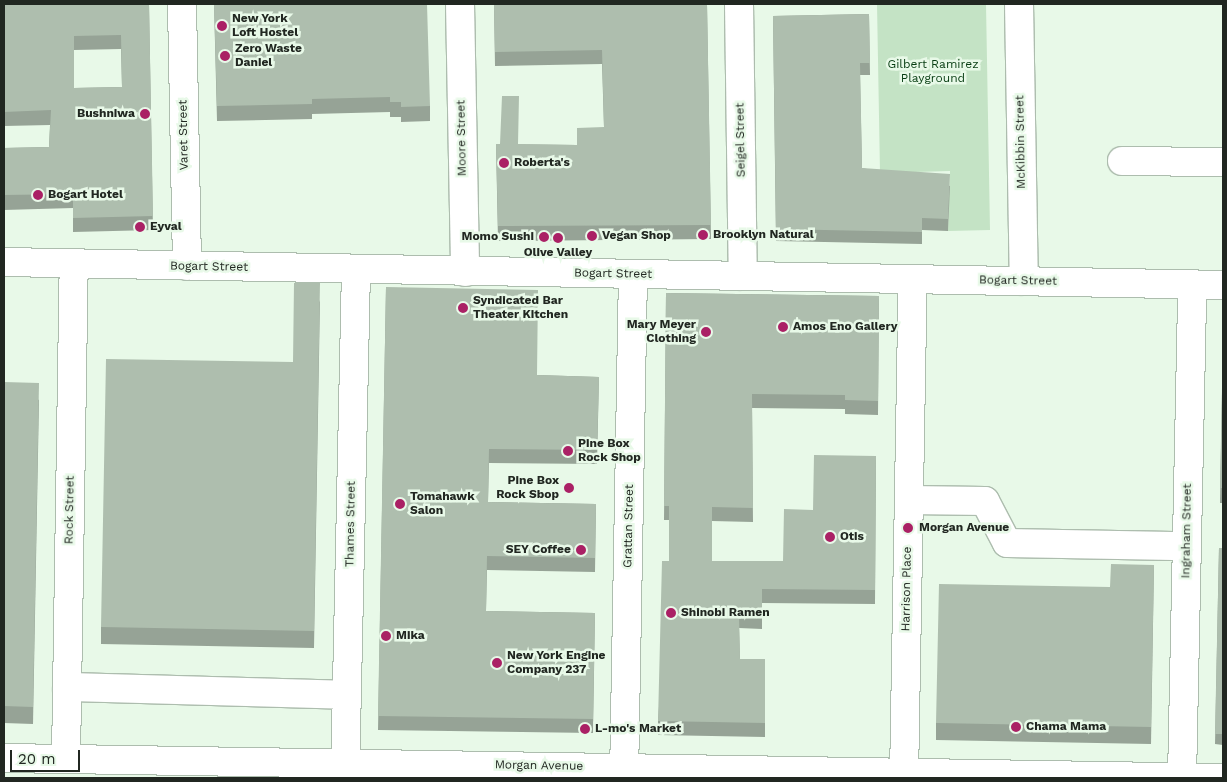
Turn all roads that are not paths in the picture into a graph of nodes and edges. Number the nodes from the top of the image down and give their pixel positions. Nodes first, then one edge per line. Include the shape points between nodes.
1 (182, 4) edge
2 (460, 4) edge
3 (739, 4) edge
4 (1019, 4) edge
5 (1122, 161) dead end
6 (1223, 162) edge
7 (4, 262) edge
8 (74, 263) junction
9 (187, 266) junction
10 (356, 270) junction
11 (465, 272) junction
12 (633, 274) junction
13 (744, 276) junction
14 (913, 281) junction
15 (1024, 281) junction
16 (1192, 284) junction
17 (1223, 284) edge
18 (909, 500) junction
19 (1187, 546) junction
20 (67, 687) junction
21 (347, 695) junction
22 (4, 758) edge
23 (66, 758) junction
24 (346, 770) edge
25 (625, 773) edge
26 (904, 775) edge
27 (1182, 778) edge
28 (1223, 778) edge

1 - 9 street, Varet Street
2 - 11 street, Moore Street
3 - 13 street, Seigel Street
4 - 15 street, McKibbin Street
5 - 6 street
7 - 8 street, Bogart Street
8 - 9 street, Bogart Street
8 - 20 street, Rock Street
9 - 10 street, Bogart Street
10 - 11 street, Bogart Street
10 - 21 street, Thames Street
11 - 12 street, Bogart Street
12 - 13 street, Bogart Street
12 - 25 street, Grattan Street
13 - 14 street, Bogart Street
14 - 15 street, Bogart Street
14 - 18 street, Harrison Place
15 - 16 street, Bogart Street
16 - 17 street, Bogart Street
16 - 19 street, Ingraham Street
18 - 19 street via 985,501 1007,543
18 - 26 street, Harrison Place
19 - 27 street, Ingraham Street
20 - 21 street
20 - 23 street, Rock Street
21 - 24 street, Thames Street
22 - 23 street, Morgan Avenue
23 - 24 street, Morgan Avenue
24 - 25 street, Morgan Avenue
25 - 26 street, Morgan Avenue
26 - 27 street, Morgan Avenue
27 - 28 street, Morgan Avenue

